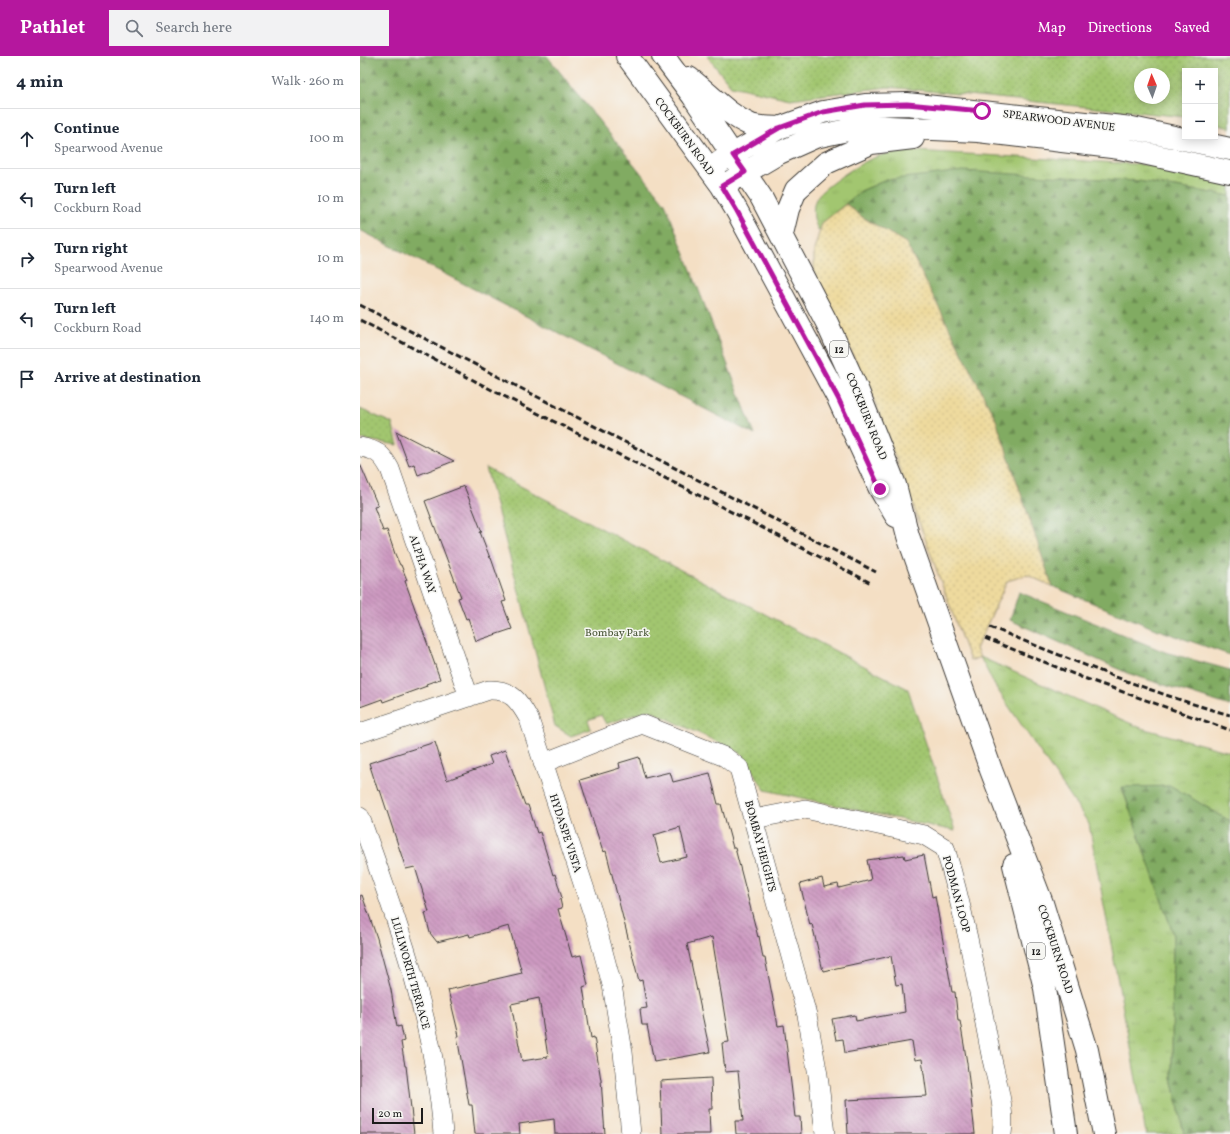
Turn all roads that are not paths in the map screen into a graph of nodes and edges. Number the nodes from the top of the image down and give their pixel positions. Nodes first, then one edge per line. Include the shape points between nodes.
1 (627, 56) edge
2 (665, 59) edge
3 (779, 128) junction
4 (978, 131) junction
5 (1230, 149) edge
6 (733, 155) junction
7 (709, 168) junction
8 (745, 172) junction
9 (1230, 172) edge
10 (722, 186) junction
11 (782, 234) junction
12 (360, 447) edge
13 (908, 536) junction
14 (469, 697) junction
15 (360, 733) edge
16 (543, 763) junction
17 (991, 770) junction
18 (360, 817) edge
19 (754, 819) junction
20 (443, 1134) edge
21 (631, 1134) edge
22 (825, 1134) edge
23 (1002, 1134) edge
24 (1066, 1134) edge
25 (1104, 1134) edge

1 - 7 main road, COCKBURN ROAD / 12
2 - 3 main road via 705,90 726,112 752,125
2 - 6 main road, COCKBURN ROAD / 12
3 - 5 main road, SPEARWOOD AVENUE via 823,112 865,105 907,104 1132,128
3 - 6 main road, SPEARWOOD AVENUE
4 - 8 main road, SPEARWOOD AVENUE via 866,126 815,137
4 - 9 main road, SPEARWOOD AVENUE via 1120,148
4 - 11 main road via 872,143 826,163 796,190
6 - 7 main road, SPEARWOOD AVENUE
6 - 8 main road, COCKBURN ROAD / 12
7 - 10 main road, COCKBURN ROAD / 12
8 - 10 main road, SPEARWOOD AVENUE
8 - 11 main road, COCKBURN ROAD / 12
10 - 13 main road, COCKBURN ROAD / 12 via 832,386 880,489
11 - 13 main road, COCKBURN ROAD / 12 via 827,322 857,389 895,485
12 - 14 street, ALPHA WAY via 373,449 384,458 390,469
13 - 17 main road, COCKBURN ROAD / 12
14 - 15 street, HYDASPE VISTA
14 - 16 street, HYDASPE VISTA via 489,690 508,693 520,704 528,719
16 - 19 street, BOMBAY HEIGHTS via 642,724 725,757 739,768
16 - 21 street, HYDASPE VISTA via 612,985 623,1052
17 - 24 main road, COCKBURN ROAD / 12 via 1045,988
17 - 25 main road, COCKBURN ROAD / 12 via 1042,903 1071,994 1087,1050
18 - 20 street, LULLWORTH TERRACE via 404,939 420,997 432,1048
19 - 22 street, BOMBAY HEIGHTS via 807,1016
19 - 23 street, PODMAN LOOP via 805,809 924,835 944,848 969,939 999,1095

